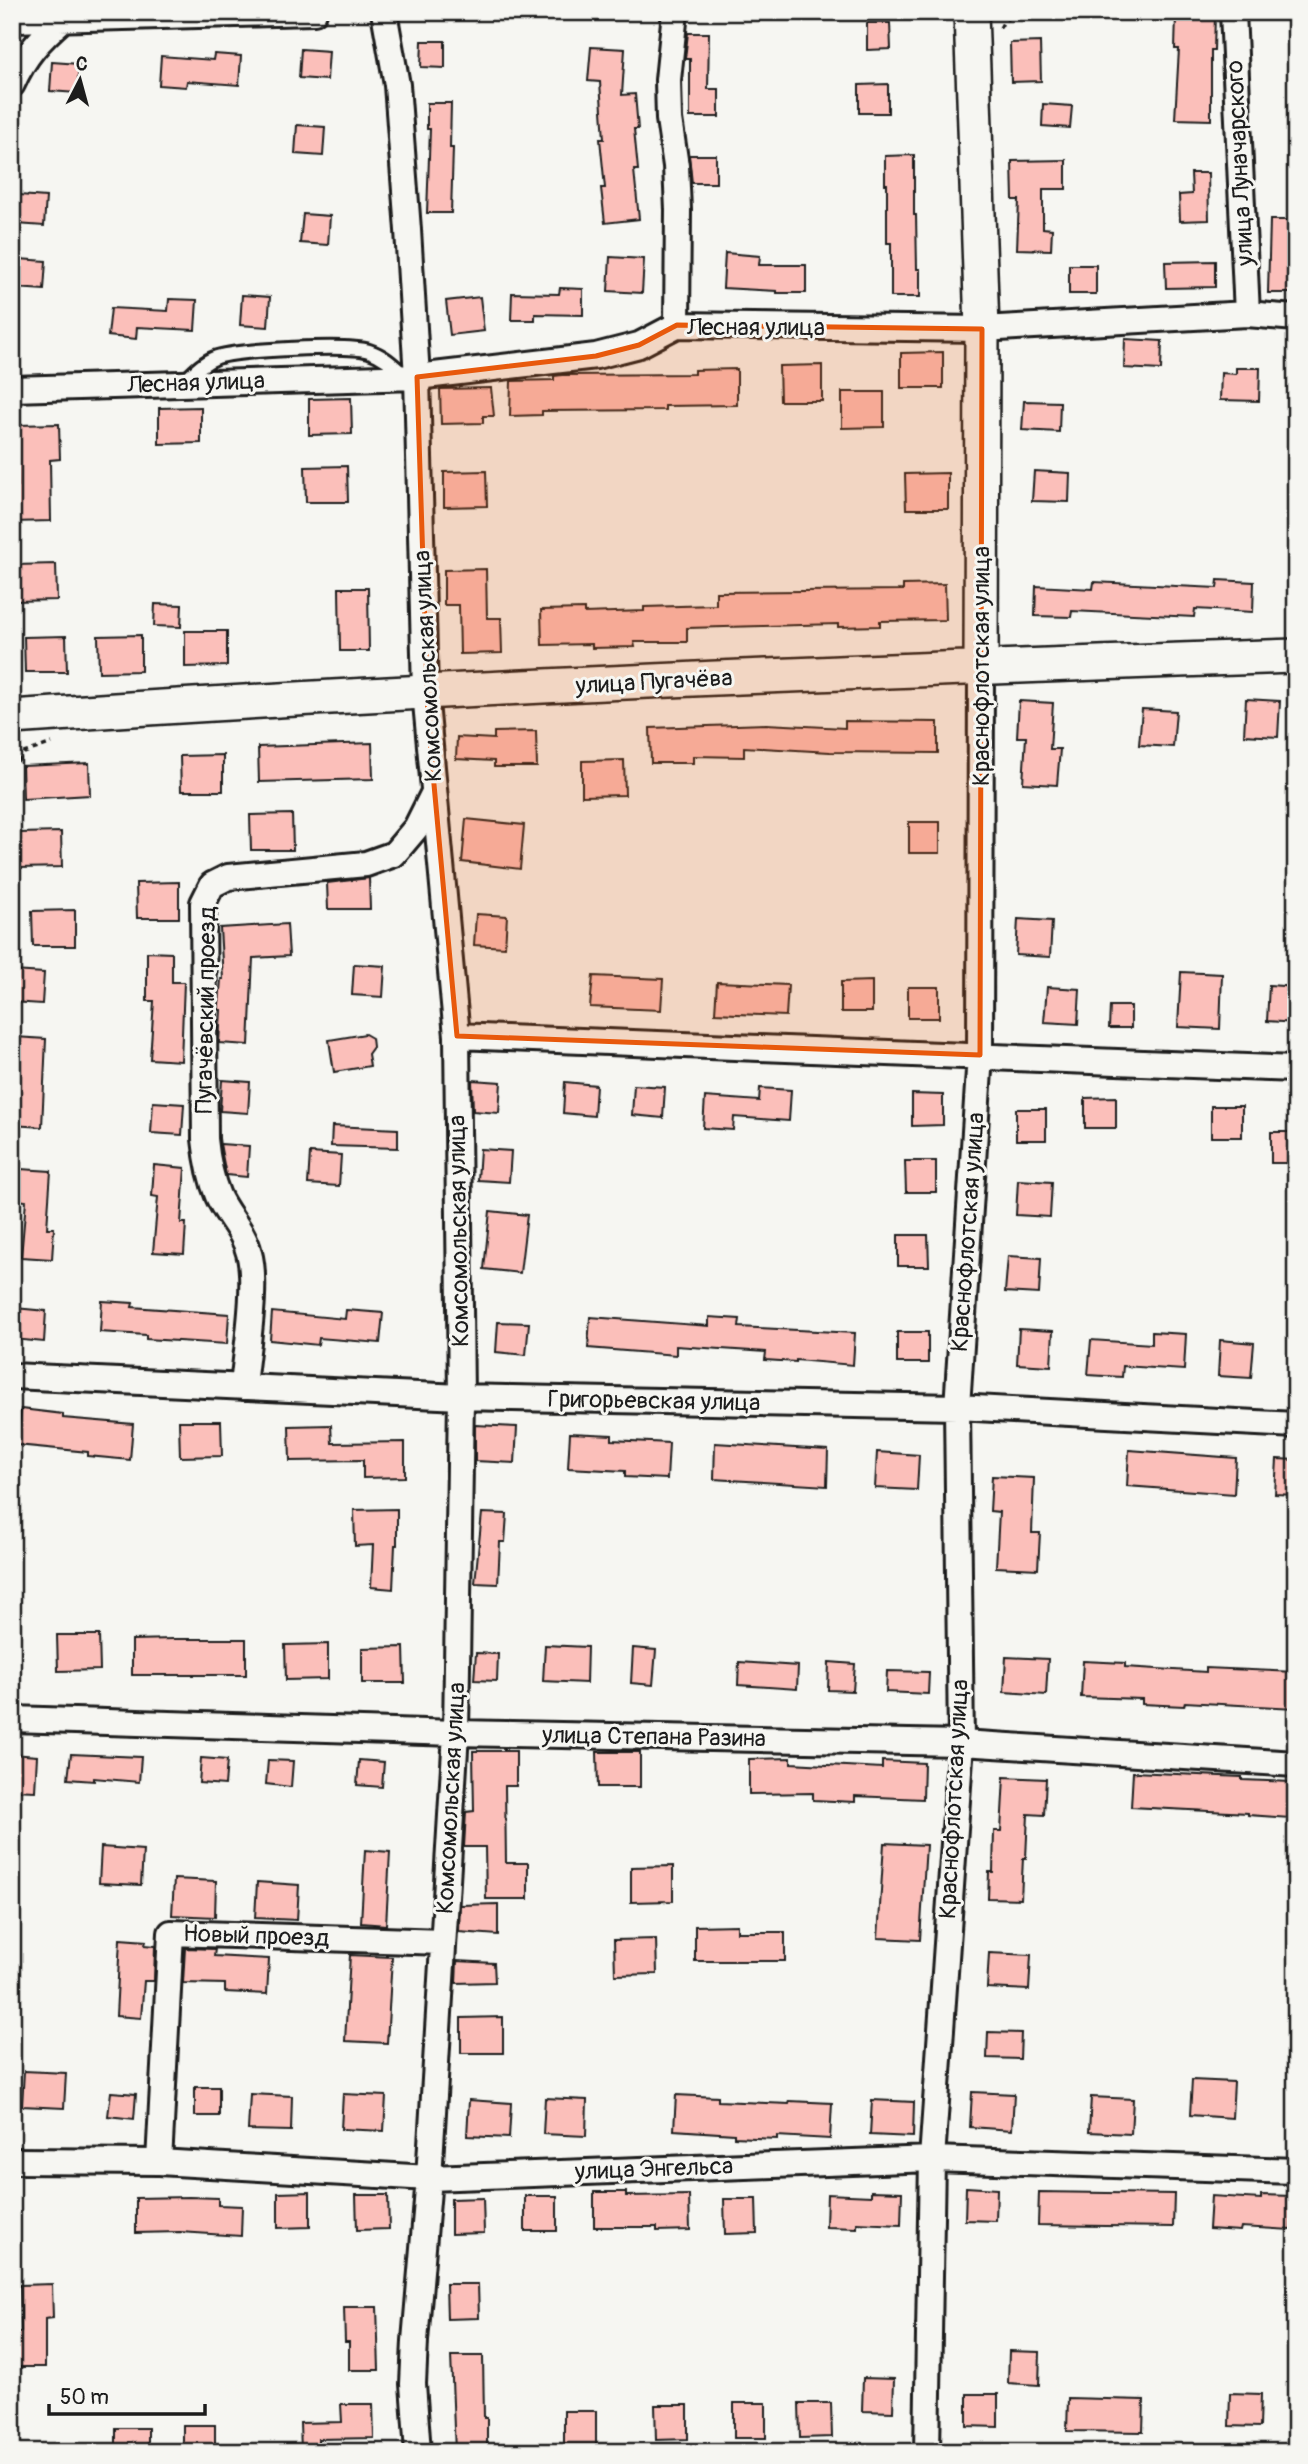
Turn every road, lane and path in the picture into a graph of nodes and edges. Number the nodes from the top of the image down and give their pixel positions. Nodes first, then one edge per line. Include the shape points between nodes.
1 (314, 12) edge
2 (384, 12) edge
3 (675, 12) edge
4 (942, 12) edge
5 (1020, 12) edge
6 (1233, 12) edge
7 (63, 15) edge
8 (957, 19) edge
9 (12, 20) edge
10 (996, 35) dead end
11 (12, 84) edge
12 (1247, 314) junction
13 (1296, 318) edge
14 (677, 325) junction
15 (982, 329) junction
16 (412, 377) junction
17 (12, 389) edge
18 (1296, 656) edge
19 (982, 667) junction
20 (425, 692) junction
21 (12, 717) edge
22 (434, 792) junction
23 (457, 1036) junction
24 (980, 1055) junction
25 (1296, 1069) edge
26 (12, 1376) edge
27 (243, 1387) junction
28 (461, 1397) junction
29 (957, 1407) junction
30 (1296, 1425) edge
31 (12, 1719) edge
32 (456, 1733) junction
33 (961, 1743) junction
34 (1296, 1764) edge
35 (443, 1942) junction
36 (932, 2159) junction
37 (12, 2161) edge
38 (159, 2162) junction
39 (1296, 2171) edge
40 (429, 2178) junction
41 (418, 2452) edge
42 (927, 2452) edge

1 - 7 street
2 - 16 street, Комсомольская улица via 397,85
3 - 14 street via 668,80 678,210
4 - 8 path
5 - 10 path via 1004,21
6 - 12 street, улица Луначарского
7 - 9 street
7 - 11 street via 38,41
8 - 15 main road, Краснофлотская улица
12 - 13 street, Лесная улица
12 - 15 street, Лесная улица
14 - 15 street, Лесная улица
14 - 16 street, Лесная улица via 639,345 596,356
15 - 19 main road, Краснофлотская улица
16 - 17 street, Лесная улица
16 - 20 street, Комсомольская улица
18 - 19 main road, улица Пугачёва
19 - 20 main road, улица Пугачёва
19 - 24 street, Краснофлотская улица
20 - 21 main road, улица Пугачёва
20 - 22 street, Комсомольская улица
22 - 23 street, Комсомольская улица
22 - 27 street, Пугачёвский проезд via 416,828 394,854 366,864 228,877 212,885 203,903 209,1171 249,1252 253,1280
23 - 24 street
23 - 28 street, Комсомольская улица
24 - 25 street
24 - 29 street, Краснофлотская улица
26 - 27 street, Григорьевская улица
27 - 28 street, Григорьевская улица
28 - 29 street, Григорьевская улица
28 - 32 street, Комсомольская улица
29 - 30 street, Григорьевская улица
29 - 33 street, Краснофлотская улица
31 - 32 street, улица Степана Разина
32 - 33 street, улица Степана Разина
32 - 35 street, Комсомольская улица
33 - 34 street, улица Степана Разина
33 - 36 street, Краснофлотская улица
35 - 38 street, Новый проезд via 171,1933
35 - 40 street, Комсомольская улица
36 - 39 street, улица Энгельса
36 - 40 street, улица Энгельса
36 - 42 street, Краснофлотская улица
37 - 38 street, улица Энгельса
38 - 40 street, улица Энгельса
40 - 41 street, Комсомольская улица via 413,2384

